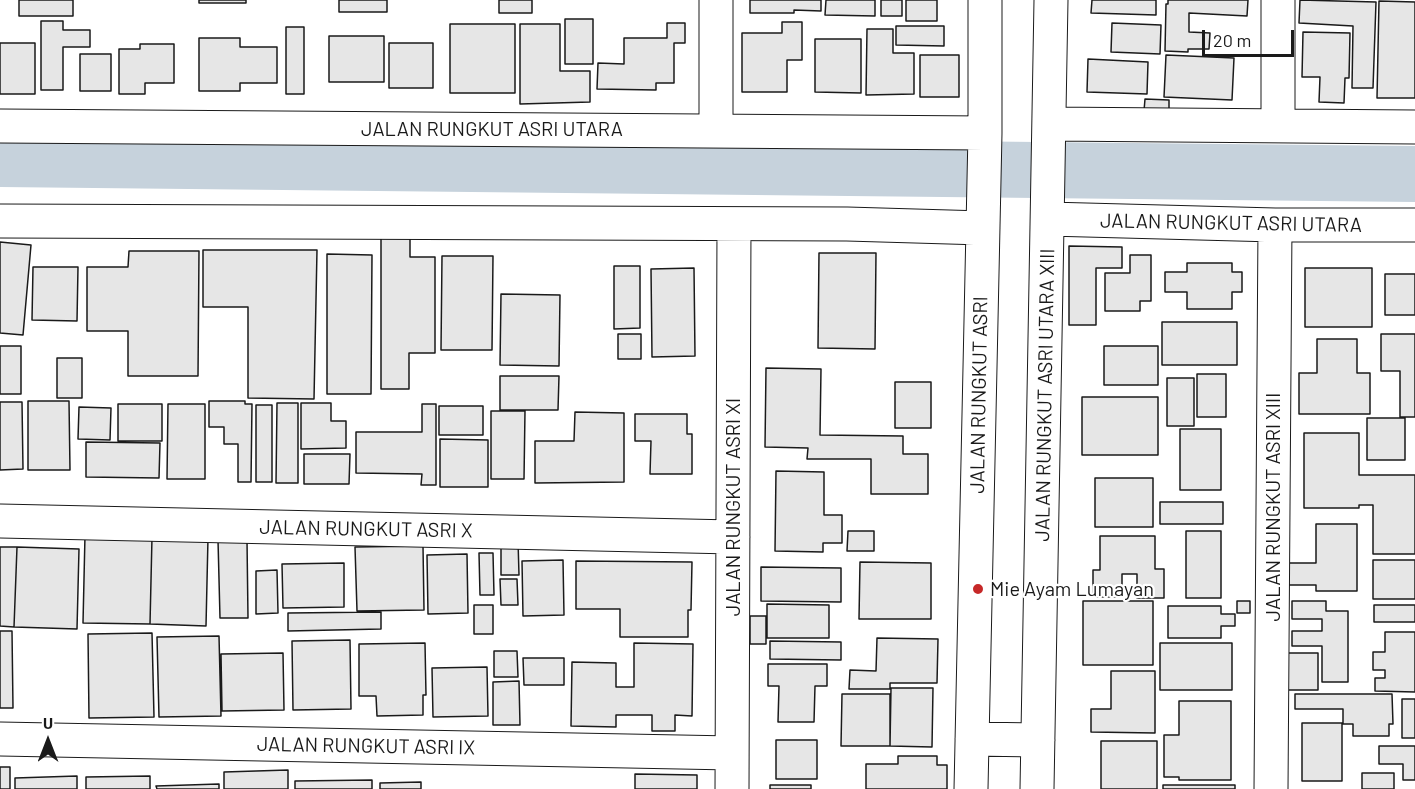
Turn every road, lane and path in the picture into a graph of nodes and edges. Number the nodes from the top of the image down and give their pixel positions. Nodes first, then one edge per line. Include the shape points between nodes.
1 (716, 0) edge
2 (985, 0) edge
3 (1051, 0) edge
4 (1278, 0) edge
5 (0, 126) edge
6 (1278, 126) junction
7 (1415, 127) edge
8 (716, 131) junction
9 (1050, 132) junction
10 (985, 139) junction
11 (1048, 210) junction
12 (983, 217) junction
13 (0, 221) edge
14 (734, 224) junction
15 (1275, 225) junction
16 (1415, 225) edge
17 (0, 521) edge
18 (733, 537) junction
19 (0, 739) edge
20 (972, 739) junction
21 (1038, 740) junction
22 (732, 753) junction
23 (732, 789) edge
24 (971, 789) edge
25 (1038, 789) edge
26 (1271, 789) edge

1 - 8 street
2 - 10 street, JALAN RUNGKUT ASRI
3 - 9 street, JALAN RUNGKUT ASRI UTARA XIII
4 - 6 street
5 - 8 street, JALAN RUNGKUT ASRI UTARA
6 - 7 street
6 - 9 street
8 - 10 street, JALAN RUNGKUT ASRI UTARA
9 - 11 street, JALAN RUNGKUT ASRI UTARA XIII
10 - 12 street, JALAN RUNGKUT ASRI
11 - 15 street, JALAN RUNGKUT ASRI UTARA
11 - 21 street, JALAN RUNGKUT ASRI UTARA XIII
12 - 14 street via 847,224
12 - 20 street, JALAN RUNGKUT ASRI
13 - 14 street
14 - 18 street, JALAN RUNGKUT ASRI XI
15 - 16 street, JALAN RUNGKUT ASRI UTARA
15 - 26 street, JALAN RUNGKUT ASRI XIII
17 - 18 street, JALAN RUNGKUT ASRI X
18 - 22 street, JALAN RUNGKUT ASRI XI
19 - 22 street, JALAN RUNGKUT ASRI IX
20 - 21 street
20 - 24 street, JALAN RUNGKUT ASRI
21 - 25 street, JALAN RUNGKUT ASRI UTARA XIII
22 - 23 street, JALAN RUNGKUT ASRI XI

